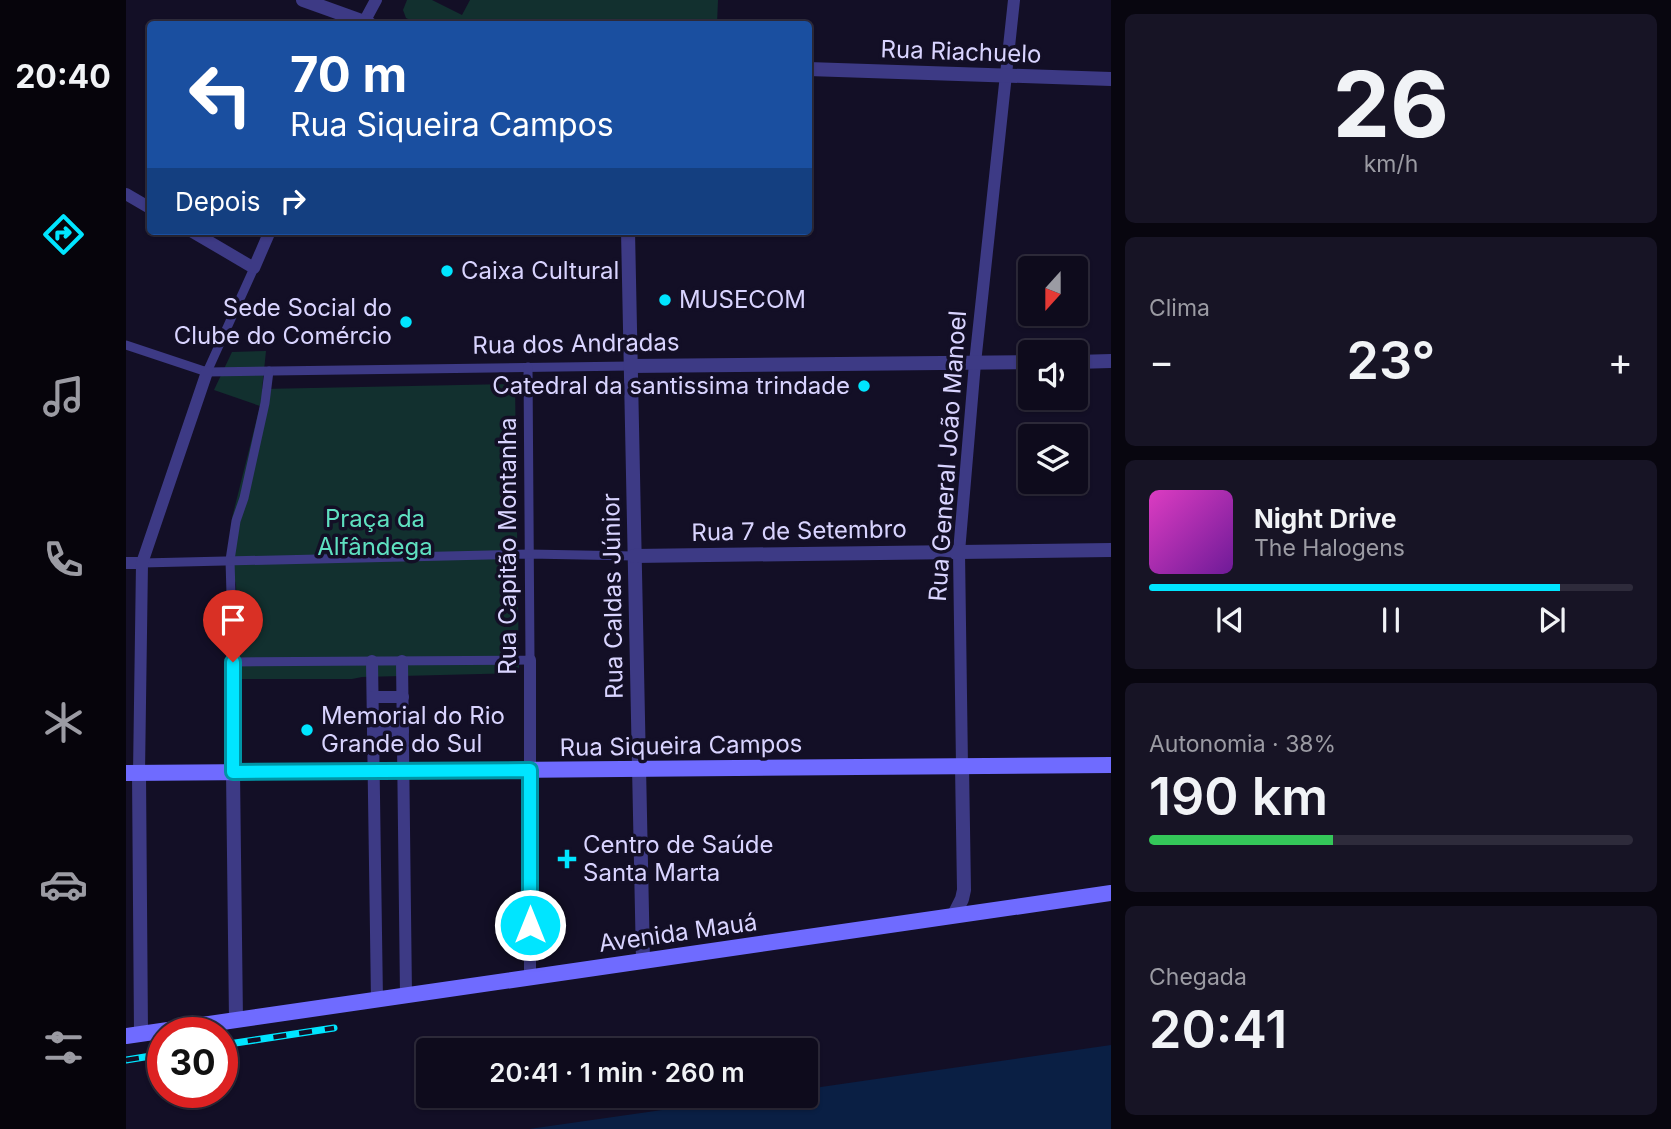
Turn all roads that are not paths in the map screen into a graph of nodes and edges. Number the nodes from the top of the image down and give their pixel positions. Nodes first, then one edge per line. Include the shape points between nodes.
1 (303, 0) edge
2 (376, 0) edge
3 (1014, 0) edge
4 (357, 21) edge
5 (366, 21) edge
6 (812, 69) edge
7 (1006, 76) junction
8 (1111, 79) edge
9 (126, 194) edge
10 (147, 206) edge
11 (198, 235) edge
12 (268, 235) edge
13 (628, 235) edge
14 (254, 268) junction
15 (126, 345) edge
16 (1018, 362) edge
17 (1088, 362) edge
18 (1111, 362) edge
19 (975, 363) junction
20 (630, 366) junction
21 (527, 367) junction
22 (269, 371) junction
23 (207, 372) junction
24 (1111, 550) edge
25 (959, 552) junction
26 (529, 554) junction
27 (634, 555) junction
28 (230, 560) junction
29 (126, 563) edge
30 (142, 563) junction
31 (530, 660) junction
32 (372, 661) junction
33 (402, 661) junction
34 (233, 662) junction
35 (373, 697) junction
36 (403, 697) junction
37 (403, 731) junction
38 (373, 732) junction
39 (1111, 765) edge
40 (962, 766) junction
41 (639, 769) junction
42 (530, 770) junction
43 (374, 771) junction
44 (404, 771) junction
45 (233, 772) junction
46 (133, 773) edge
47 (1111, 893) edge
48 (954, 915) junction
49 (643, 961) junction
50 (530, 977) junction
51 (406, 995) junction
52 (377, 999) junction
53 (236, 1017) edge
54 (238, 1020) edge
55 (134, 1035) edge

1 - 4 street
2 - 5 street
3 - 7 street, Rua General João Manoel
6 - 7 street, Rua Riachuelo
7 - 8 street, Rua Riachuelo
7 - 19 street, Rua General João Manoel
9 - 10 street
11 - 14 street
12 - 14 street
13 - 20 street, Rua Caldas Júnior
14 - 23 street
15 - 23 street, Rua dos Andradas
16 - 19 street, Rua dos Andradas
17 - 18 street
19 - 20 street, Rua dos Andradas
19 - 25 street, Rua General João Manoel
20 - 21 street, Rua dos Andradas
20 - 27 street, Rua Caldas Júnior
21 - 22 street, Rua dos Andradas
21 - 26 street, Rua Capitão Montanha
22 - 23 street, Rua dos Andradas
22 - 28 street
23 - 30 street
24 - 25 street, Rua 7 de Setembro
25 - 27 street, Rua 7 de Setembro
25 - 40 street, Rua General João Manoel
26 - 27 street, Rua 7 de Setembro
26 - 28 street
26 - 31 street, Rua Capitão Montanha
27 - 41 street, Rua Caldas Júnior
28 - 30 street
28 - 34 street
29 - 30 street
30 - 46 street
31 - 33 street
31 - 42 street, Rua Capitão Montanha
32 - 33 street
32 - 34 street
32 - 35 street
33 - 36 street
34 - 45 street
35 - 36 street
35 - 38 street
36 - 37 street
37 - 38 street
37 - 44 street
38 - 43 street
39 - 40 main road, Rua Siqueira Campos
40 - 41 main road, Rua Siqueira Campos
40 - 48 street, Rua General João Manoel via 964,890
41 - 42 main road, Rua Siqueira Campos
41 - 49 street, Rua Caldas Júnior
42 - 44 main road, Rua Siqueira Campos
42 - 50 street, Rua Capitão Montanha
43 - 44 main road, Rua Siqueira Campos
43 - 45 main road, Rua Siqueira Campos
43 - 52 street
44 - 51 street
45 - 46 main road, Rua Siqueira Campos
45 - 53 street
46 - 55 street
47 - 48 main road, Avenida Mauá
48 - 49 main road, Avenida Mauá
49 - 50 main road, Avenida Mauá
50 - 51 main road, Avenida Mauá
51 - 52 main road, Avenida Mauá
52 - 54 main road, Avenida Mauá

